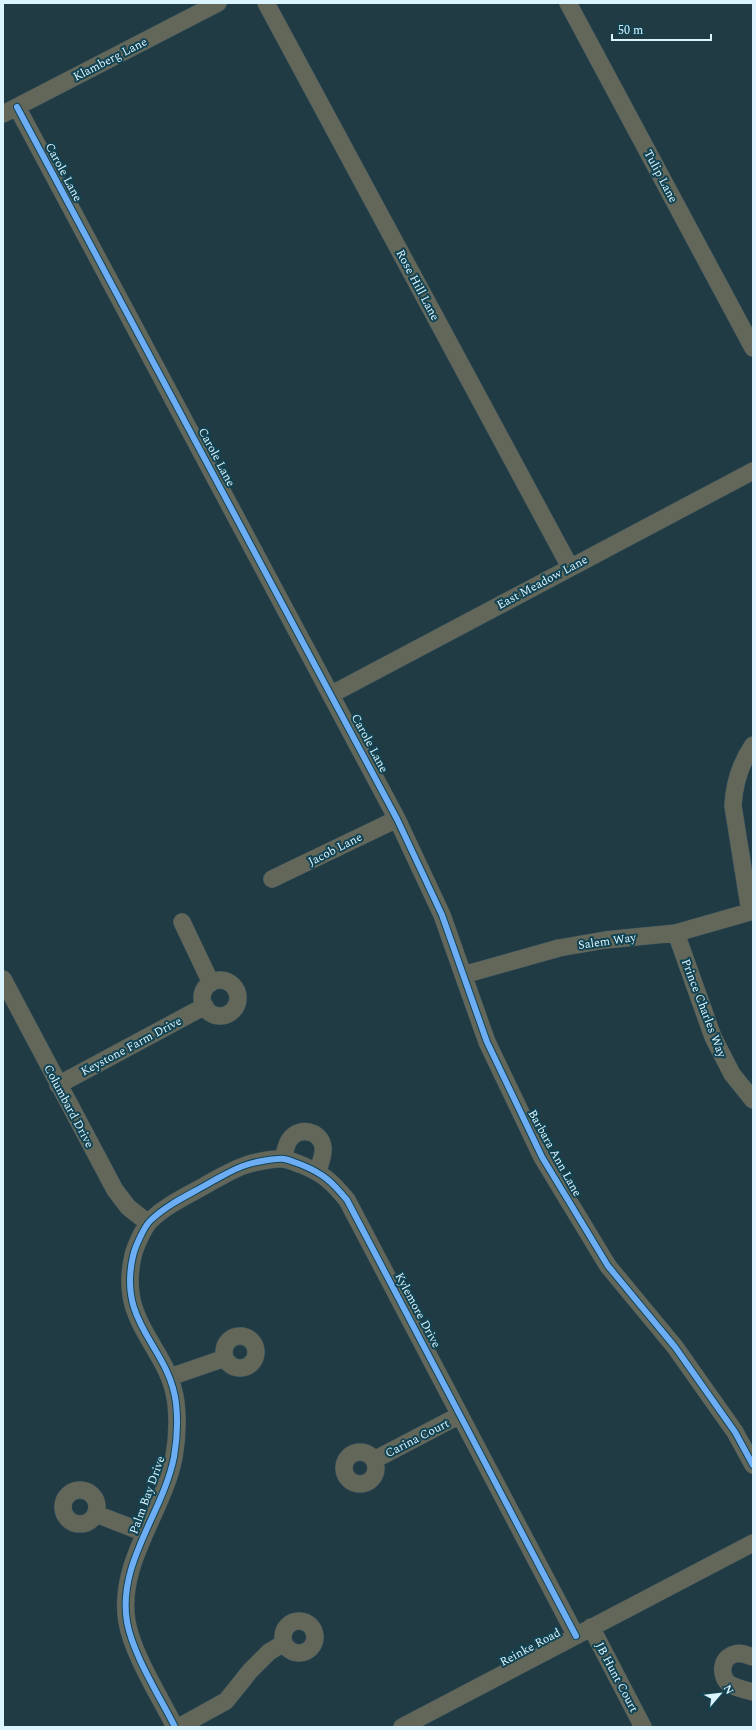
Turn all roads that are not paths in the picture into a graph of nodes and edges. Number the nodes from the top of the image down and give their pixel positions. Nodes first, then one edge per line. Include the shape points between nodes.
1 (218, 3) edge
2 (266, 3) edge
3 (568, 3) edge
4 (10, 111) edge
5 (753, 348) edge
6 (753, 471) edge
7 (570, 567) junction
8 (332, 694) junction
9 (753, 745) edge
10 (397, 818) junction
11 (272, 879) dead end
12 (752, 912) edge
13 (182, 922) dead end
14 (676, 933) junction
15 (463, 975) junction
16 (3, 979) edge
17 (211, 983) junction
18 (205, 1006) junction
19 (58, 1085) junction
20 (753, 1100) edge
21 (283, 1159) junction
22 (318, 1171) junction
23 (148, 1223) junction
24 (225, 1358) dead end
25 (170, 1377) junction
26 (460, 1415) junction
27 (374, 1460) dead end
28 (753, 1465) edge
29 (96, 1514) dead end
30 (145, 1533) junction
31 (753, 1543) edge
32 (591, 1627) junction
33 (576, 1636) junction
34 (284, 1643) dead end
35 (753, 1657) edge
36 (753, 1692) edge
37 (175, 1727) edge
38 (179, 1727) edge
39 (402, 1727) edge
40 (643, 1727) edge

1 - 4 street, Klamberg Lane
2 - 7 street, Rose Hill Lane
3 - 5 street, Tulip Lane
4 - 8 street, Carole Lane
6 - 7 street, East Meadow Lane
7 - 8 street, East Meadow Lane
8 - 10 street, Carole Lane
9 - 12 street via 738,774 733,791 733,806
10 - 11 street, Jacob Lane
10 - 15 street, Barbara Ann Lane via 442,915
12 - 14 street, Salem Way
13 - 17 street
14 - 15 street, Salem Way via 605,940 559,948
14 - 20 street, Prince Charles Way via 713,1037 732,1074
15 - 28 street, Barbara Ann Lane via 487,1042 542,1157 608,1266 675,1347 735,1432
16 - 19 street, Columbard Drive
17 - 18 street via 203,996
17 - 18 street via 223,981 233,986 238,997 237,1003 231,1013 219,1016 213,1015
18 - 19 street, Keystone Farm Drive
19 - 23 street, Columbard Drive via 115,1190 128,1207
21 - 22 street, Kylemore Drive
21 - 22 street via 291,1138 300,1132 313,1133 323,1145
21 - 23 street, Kylemore Drive via 247,1164 231,1171 168,1207
22 - 26 street, Kylemore Drive via 332,1181 347,1200
23 - 25 street, Palm Bay Drive via 133,1253 130,1294 143,1331
24 - 25 street
25 - 30 street, Palm Bay Drive via 177,1419 173,1458
26 - 27 street, Carina Court
26 - 33 street, Kylemore Drive
29 - 30 street
30 - 37 street, Palm Bay Drive via 126,1588 125,1606 135,1648
31 - 32 street, Reinke Road
32 - 33 street, Reinke Road
32 - 40 street, JB Hunt Court
33 - 39 street, Reinke Road
34 - 38 street via 269,1652 226,1701
35 - 36 street via 734,1654 726,1659 722,1670 728,1683

